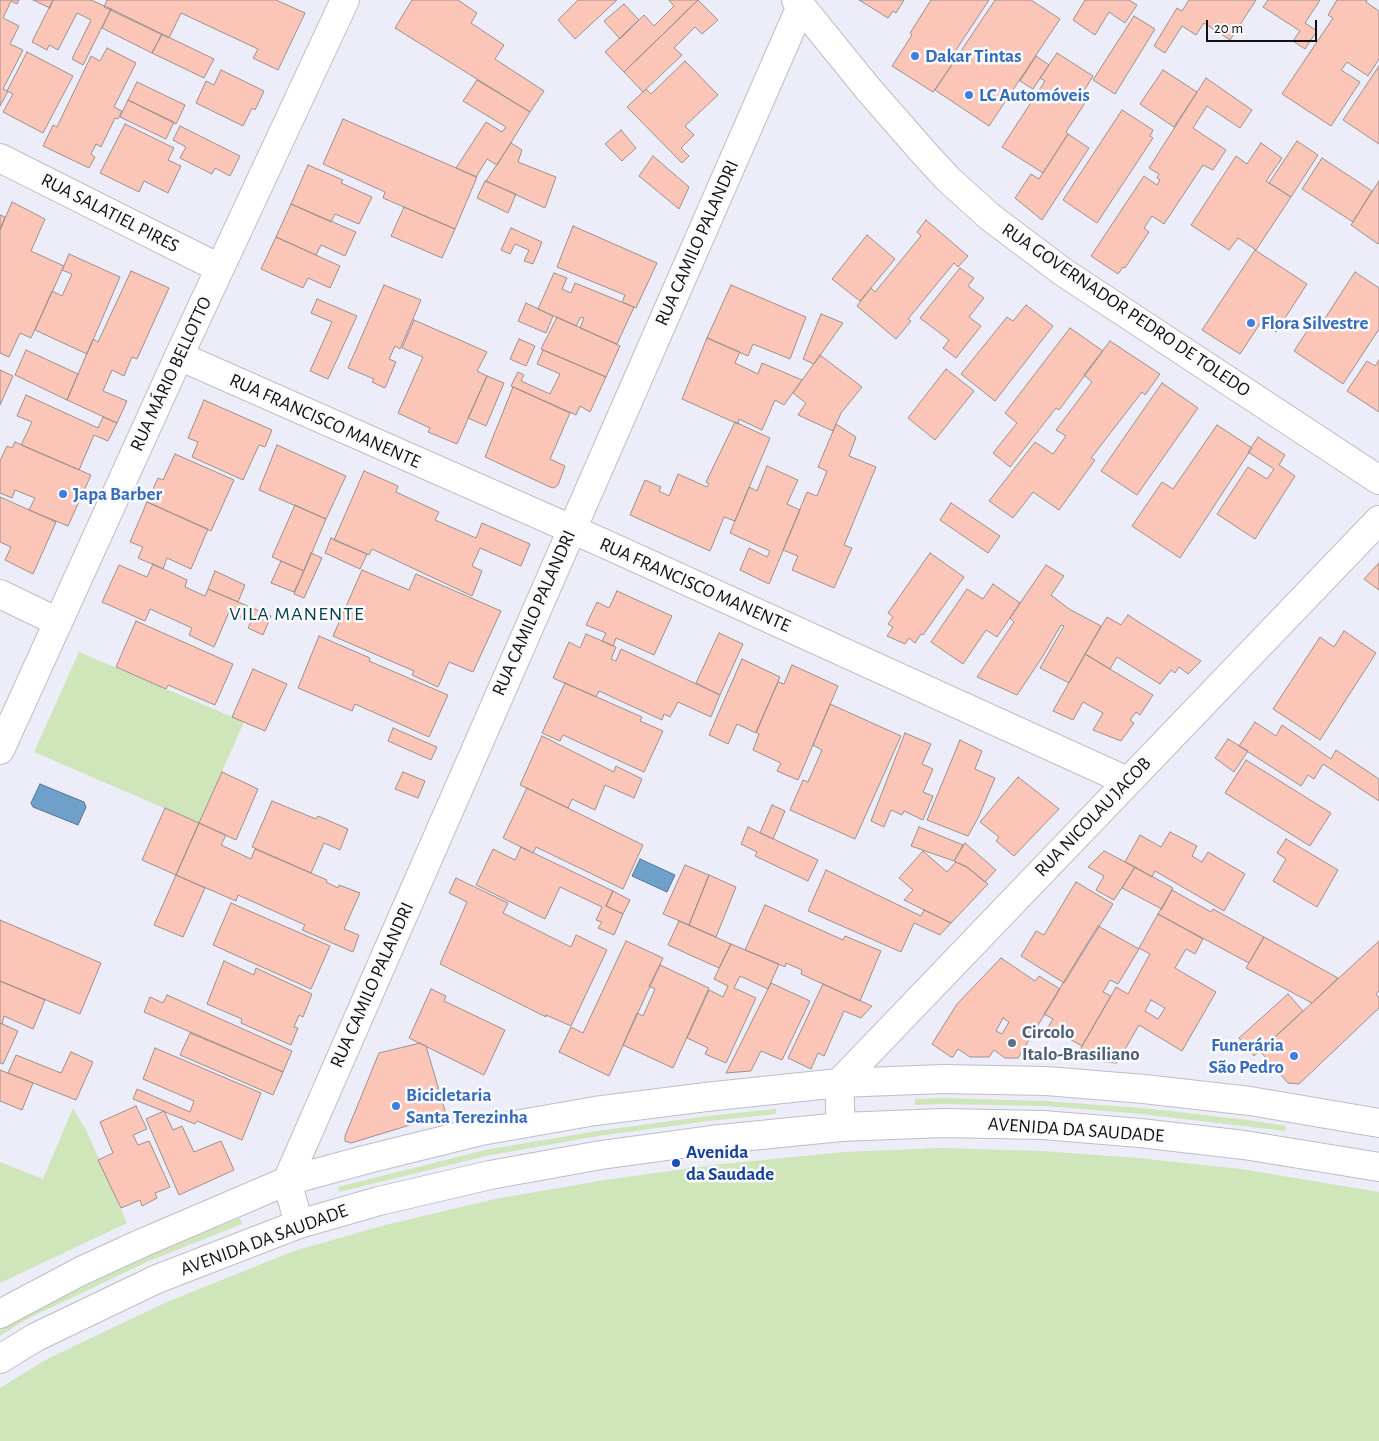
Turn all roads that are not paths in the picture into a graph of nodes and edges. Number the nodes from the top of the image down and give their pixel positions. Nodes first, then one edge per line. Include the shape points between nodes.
1 (345, 0) edge
2 (799, 3) edge
3 (0, 158) edge
4 (220, 268) junction
5 (179, 356) junction
6 (1379, 480) edge
7 (1379, 520) edge
8 (571, 529) junction
9 (0, 594) edge
10 (58, 622) junction
11 (0, 750) edge
12 (1128, 781) junction
13 (839, 1083) junction
14 (1332, 1114) junction
15 (1379, 1123) edge
16 (841, 1127) junction
17 (1324, 1157) junction
18 (1379, 1167) edge
19 (287, 1181) junction
20 (299, 1224) junction
21 (0, 1314) edge
22 (0, 1359) edge

1 - 4 street, RUA MÁRIO BELLOTTO
2 - 6 street, RUA GOVERNADOR PEDRO DE TOLEDO via 925,154 990,216 1063,272
2 - 8 street, RUA CAMILO PALANDRI
3 - 4 street, RUA SALATIEL PIRES
4 - 5 street, RUA MÁRIO BELLOTTO
5 - 8 street, RUA FRANCISCO MANENTE
5 - 10 street, RUA MÁRIO BELLOTTO
7 - 12 street, RUA NICOLAU JACOB
8 - 12 street, RUA FRANCISCO MANENTE
8 - 19 street, RUA CAMILO PALANDRI
9 - 10 street
10 - 11 street, RUA MÁRIO BELLOTTO
12 - 13 street, RUA NICOLAU JACOB
13 - 14 street via 943,1079 1046,1082 1144,1089
13 - 16 street
13 - 19 street via 594,1111 481,1131
14 - 15 street
14 - 17 street
16 - 17 street, AVENIDA DA SAUDADE via 943,1123 1043,1125 1140,1133
16 - 20 street, AVENIDA DA SAUDADE via 601,1155 490,1175
17 - 18 street, AVENIDA DA SAUDADE
19 - 20 street
19 - 21 street via 81,1271
20 - 22 street, AVENIDA DA SAUDADE via 157,1279 42,1334

